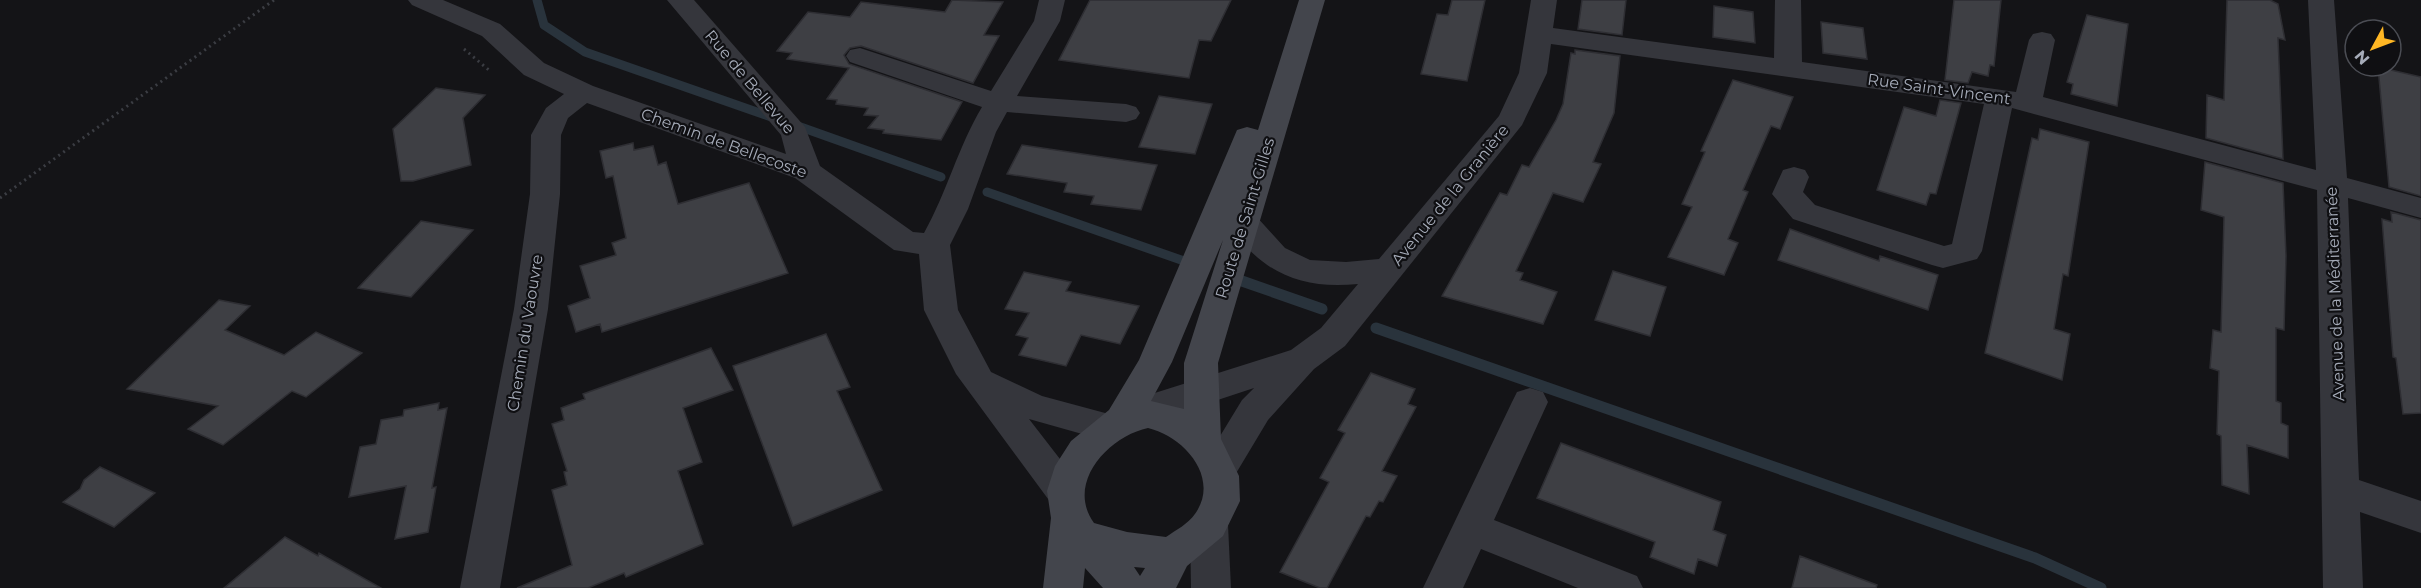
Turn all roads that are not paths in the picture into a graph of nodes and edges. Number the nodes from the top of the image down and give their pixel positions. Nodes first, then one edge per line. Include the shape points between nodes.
1 (421, 0) edge
2 (681, 0) edge
3 (1052, 0) edge
4 (1290, 0) edge
5 (1312, 0) edge
6 (1544, 0) edge
7 (1788, 0) edge
8 (2321, 0) edge
9 (1539, 34) junction
10 (2042, 40) dead end
11 (860, 56) dead end
12 (1788, 67) junction
13 (583, 92) junction
14 (2014, 100) junction
15 (998, 103) junction
16 (1126, 113) dead end
17 (806, 171) junction
18 (1794, 177) dead end
19 (2332, 184) junction
20 (2421, 208) edge
21 (1244, 222) junction
22 (934, 245) junction
23 (1391, 268) junction
24 (1302, 360) junction
25 (973, 374) junction
26 (1202, 392) junction
27 (1530, 402) dead end
28 (1122, 420) junction
29 (1211, 454) junction
30 (2340, 489) junction
31 (1072, 515) junction
32 (2421, 517) edge
33 (1209, 525) junction
34 (1471, 528) junction
35 (1173, 554) junction
36 (480, 588) edge
37 (1063, 588) edge
38 (1126, 588) edge
39 (1155, 588) edge
40 (1211, 588) edge
41 (1443, 588) edge
42 (1623, 588) edge
43 (2343, 588) edge

1 - 13 street, Chemin de Bellecoste via 491,30 534,69
2 - 17 street, Rue de Bellevue via 795,133
3 - 15 street via 1047,21
4 - 28 main road, Route de Saint-Gilles via 1235,174 1155,362
5 - 21 main road, Route de Saint-Gilles
6 - 9 street, Avenue de la Granière
7 - 12 street
8 - 19 street, Avenue de la Méditerranée
9 - 12 street, Rue Saint-Vincent
9 - 23 street, Avenue de la Granière via 1533,74 1512,119
10 - 14 street
11 - 15 street
12 - 14 street, Rue Saint-Vincent
13 - 17 street, Chemin de Bellecoste
13 - 36 street, Chemin du Vaouvre via 556,114 546,135 545,194 531,309
14 - 18 street via 1966,251 1943,257 1804,212 1787,194
14 - 19 street, Rue Saint-Vincent
15 - 16 street
15 - 22 street via 981,132
17 - 22 street, Chemin de Bellecoste via 905,242
19 - 20 street, Rue Saint-Vincent
19 - 30 street, Avenue de la Méditerranée
21 - 23 street via 1257,242 1291,268 1360,273
21 - 26 main road, Route de Saint-Gilles via 1201,363
22 - 25 street via 941,310
23 - 24 street, Avenue de la Granière via 1333,337
24 - 26 street, Avenue de la Granière
24 - 29 street, Avenue de la Granière
25 - 28 street via 1006,398 1049,413
25 - 31 street
26 - 28 street, Avenue de la Granière
26 - 29 main road, Route de Saint-Gilles
27 - 34 street
28 - 29 main road via 1158,414 1180,421
28 - 31 main road via 1078,458
29 - 33 main road via 1221,500
30 - 32 street
30 - 43 street, Avenue de la Méditerranée
31 - 35 main road via 1113,548
31 - 37 main road
31 - 38 main road
33 - 35 main road
33 - 40 street
34 - 41 street
34 - 42 street
35 - 39 main road

